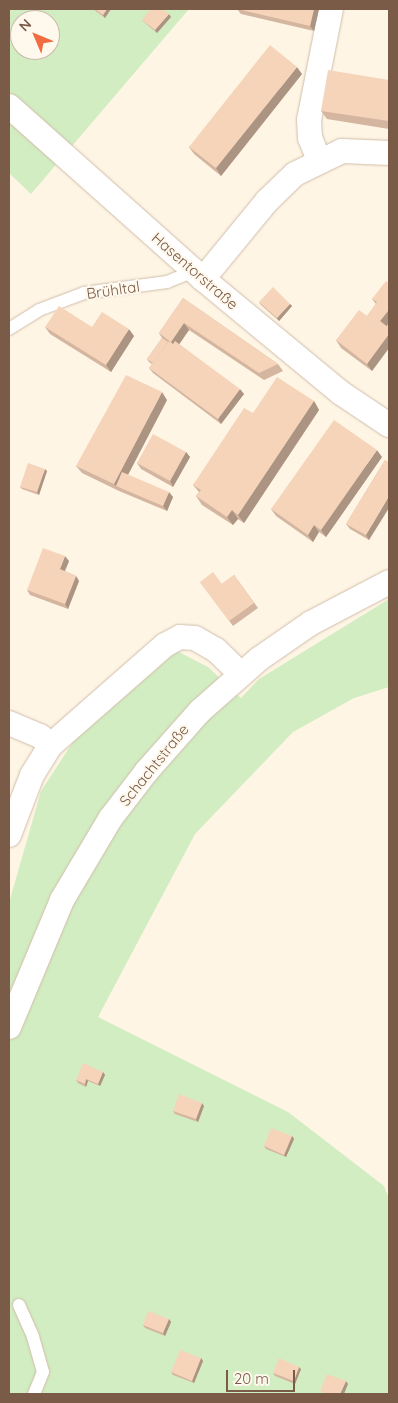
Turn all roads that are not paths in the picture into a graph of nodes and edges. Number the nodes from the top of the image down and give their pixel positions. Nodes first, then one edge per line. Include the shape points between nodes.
1 (331, 9) edge
2 (9, 106) edge
3 (389, 153) edge
4 (319, 160) junction
5 (198, 275) junction
6 (9, 329) edge
7 (388, 422) edge
8 (389, 582) edge
9 (241, 674) junction
10 (9, 723) edge
11 (51, 745) junction
12 (9, 835) edge
13 (9, 1027) edge
14 (19, 1305) dead end
15 (34, 1394) edge

1 - 4 street via 309,120 310,138
2 - 5 street, Hasentorstraße
3 - 4 street via 342,151
4 - 5 street via 295,174 277,190
5 - 6 lane, Brühltal via 84,293 39,310
5 - 7 street, Hasentorstraße via 342,393
8 - 9 street, Schachtstraße via 311,623
9 - 11 street via 202,641 180,637 135,669
9 - 13 street, Schachtstraße via 181,730 110,819 62,900
10 - 11 street via 40,736
11 - 12 street via 32,775
14 - 15 lane via 43,1372

